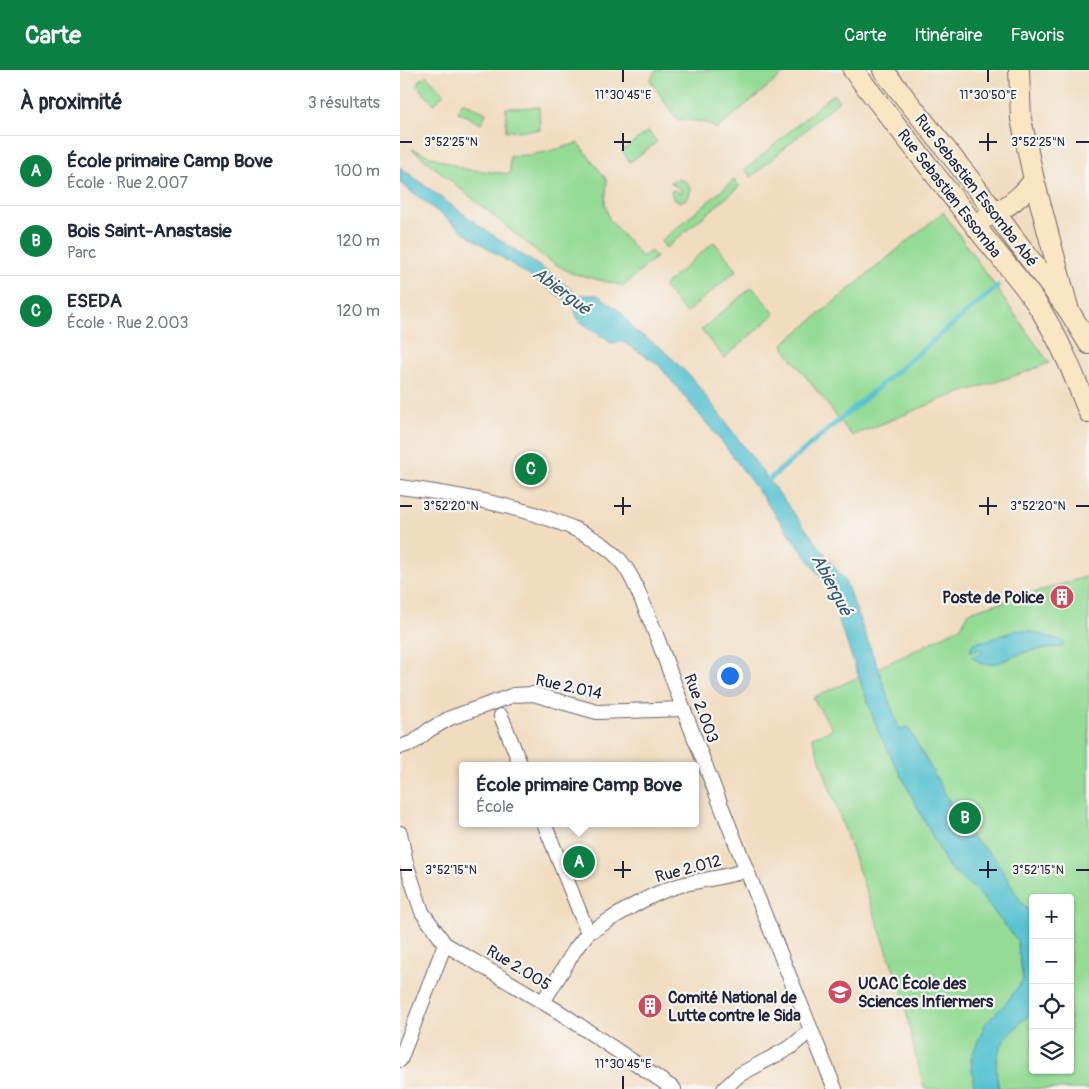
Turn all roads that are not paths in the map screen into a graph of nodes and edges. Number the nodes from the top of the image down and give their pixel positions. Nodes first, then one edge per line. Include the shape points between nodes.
1 (853, 70) edge
2 (883, 70) edge
3 (1019, 70) edge
4 (1034, 180) junction
5 (996, 213) junction
6 (973, 223) junction
7 (1069, 311) junction
8 (1089, 344) edge
9 (1065, 353) junction
10 (1089, 413) edge
11 (400, 488) edge
12 (683, 709) junction
13 (501, 716) dead end
14 (400, 747) edge
15 (519, 762) edge
16 (546, 827) edge
17 (400, 833) edge
18 (746, 870) junction
19 (588, 933) junction
20 (445, 944) junction
21 (543, 1002) junction
22 (811, 1030) junction
23 (400, 1060) edge
24 (674, 1089) edge
25 (724, 1089) edge
26 (835, 1089) edge

1 - 6 main road, Rue Sebastien Essomba
2 - 5 main road, Rue Sebastien Essomba Abé
3 - 4 main road via 1021,119
4 - 5 main road via 1024,194
4 - 7 main road
5 - 6 main road
5 - 7 main road, Rue Sebastien Essomba Abé
6 - 9 main road, Rue Sebastien Essomba via 1021,282
7 - 8 main road
7 - 9 main road
9 - 10 main road, Rue Sebastien Essomba
11 - 12 street, Rue 2.003 via 496,504 549,519 584,532 612,552 632,578 660,643
12 - 14 street, Rue 2.014 via 597,712 533,694 514,695 450,718 414,742
12 - 18 street, Rue 2.003
13 - 15 street
16 - 19 street
17 - 20 street, Rue 2.005 via 422,912
18 - 19 street, Rue 2.012 via 657,894
18 - 22 street, Rue 2.003
19 - 21 street
20 - 21 street, Rue 2.005
20 - 23 street
21 - 24 street, Rue 2.005
22 - 25 street via 791,1047 740,1075
22 - 26 street, Rue 2.003

